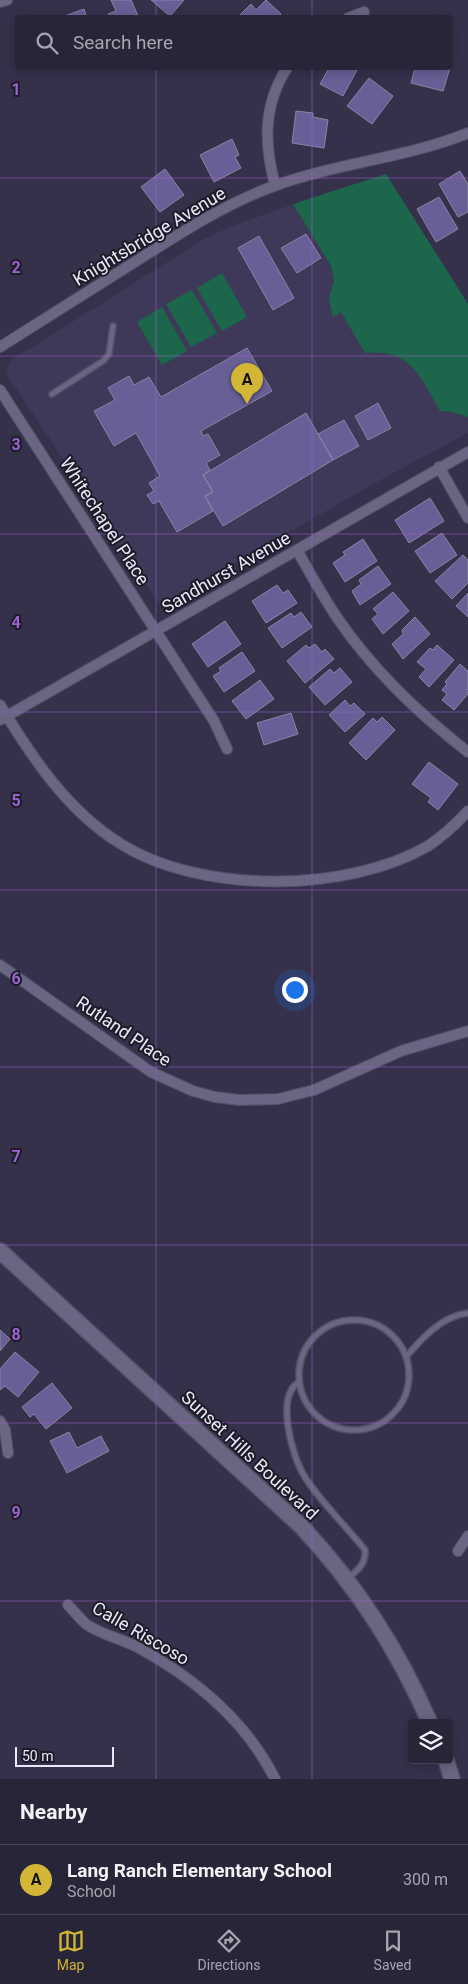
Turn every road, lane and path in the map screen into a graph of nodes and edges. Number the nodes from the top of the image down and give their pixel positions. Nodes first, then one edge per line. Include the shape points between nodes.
1 (7, 0) edge
2 (0, 2) edge
3 (364, 12) dead end
4 (356, 15) edge
5 (286, 70) edge
6 (468, 133) edge
7 (275, 185) junction
8 (113, 326) dead end
9 (0, 347) edge
10 (0, 390) edge
11 (52, 394) dead end
12 (468, 452) edge
13 (439, 467) junction
14 (468, 518) edge
15 (296, 550) junction
16 (157, 631) junction
17 (0, 705) edge
18 (4, 718) edge
19 (227, 749) dead end
20 (468, 752) edge
21 (468, 811) edge
22 (0, 965) edge
23 (468, 1031) edge
24 (0, 1251) edge
25 (468, 1312) edge
26 (406, 1357) junction
27 (299, 1382) junction
28 (0, 1421) edge
29 (8, 1453) dead end
30 (468, 1536) edge
31 (458, 1551) dead end
32 (348, 1579) junction
33 (68, 1605) dead end
34 (428, 1719) edge
35 (447, 1764) edge
36 (275, 1779) edge
37 (452, 1779) edge

1 - 2 street
3 - 4 street
5 - 7 street via 270,104 266,129
6 - 7 street, Knightsbridge Avenue via 424,148
7 - 9 street, Knightsbridge Avenue via 233,202 193,225
8 - 11 lane via 109,354 103,361
10 - 16 street, Whitechapel Place
12 - 13 street, Sandhurst Avenue
13 - 14 street
13 - 15 street, Sandhurst Avenue
15 - 16 street, Sandhurst Avenue
15 - 20 street via 338,619 383,675 436,727
16 - 18 street, Sandhurst Avenue
16 - 19 street, Whitechapel Place via 214,721
17 - 18 street
18 - 21 street via 71,804 121,845 189,872 228,880 267,882 368,871 428,846
22 - 23 street, Rutland Place via 151,1072 215,1097 278,1099 314,1090 401,1051
24 - 32 street, Sunset Hills Boulevard via 301,1526
25 - 26 lane via 429,1332
26 - 27 lane via 397,1340 382,1327 364,1320 346,1320 328,1326 312,1337 302,1353
26 - 27 lane via 408,1390 388,1419 372,1428 355,1431 337,1428 321,1420 308,1407
27 - 32 lane via 291,1387 287,1398 288,1428 302,1472 365,1550 366,1559
28 - 29 street via 5,1430
30 - 31 street
32 - 34 street, Sunset Hills Boulevard via 386,1634
33 - 36 street, Calle Riscoso via 86,1624 133,1644 170,1665 210,1696 244,1732
35 - 37 street

